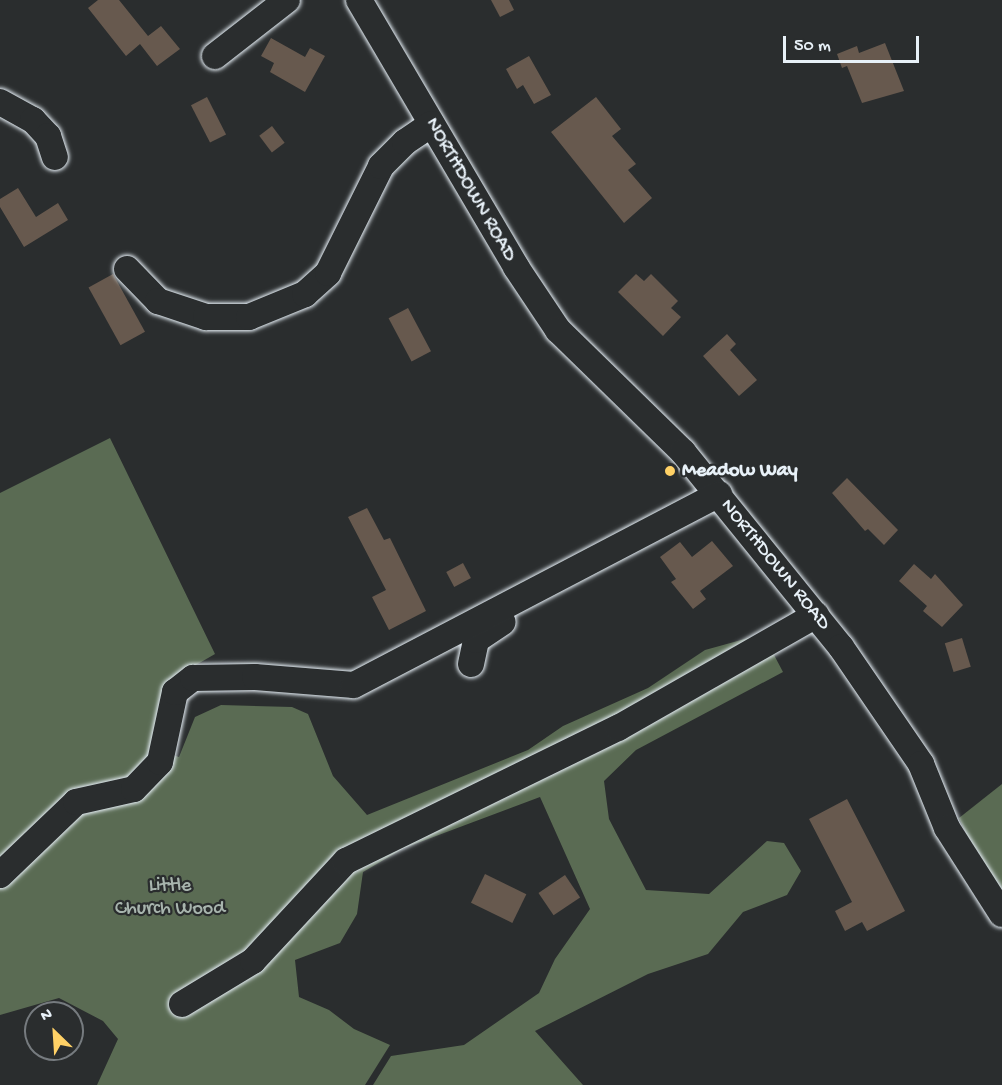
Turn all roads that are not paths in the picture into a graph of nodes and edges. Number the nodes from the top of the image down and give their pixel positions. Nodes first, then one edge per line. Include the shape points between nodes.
1 (287, 0) edge
2 (359, 0) edge
3 (215, 56) dead end
4 (0, 102) edge
5 (432, 124) junction
6 (55, 157) dead end
7 (127, 269) dead end
8 (724, 500) junction
9 (816, 615) junction
10 (471, 664) dead end
11 (0, 875) edge
12 (1002, 914) edge
13 (182, 1004) dead end

1 - 3 street
2 - 5 street, NORTHDOWN ROAD
4 - 6 street via 33,120 48,136
5 - 7 street via 405,142 381,166 328,273 306,294 249,317 206,317 158,301
5 - 8 street, NORTHDOWN ROAD via 558,330 611,386 663,432
8 - 9 street, NORTHDOWN ROAD
8 - 10 street via 495,626 476,640
8 - 11 street via 354,685 255,677 193,678 174,692 160,762 134,789 76,802
9 - 12 street, NORTHDOWN ROAD via 921,764 947,828
9 - 13 street via 618,728 346,861 253,961

